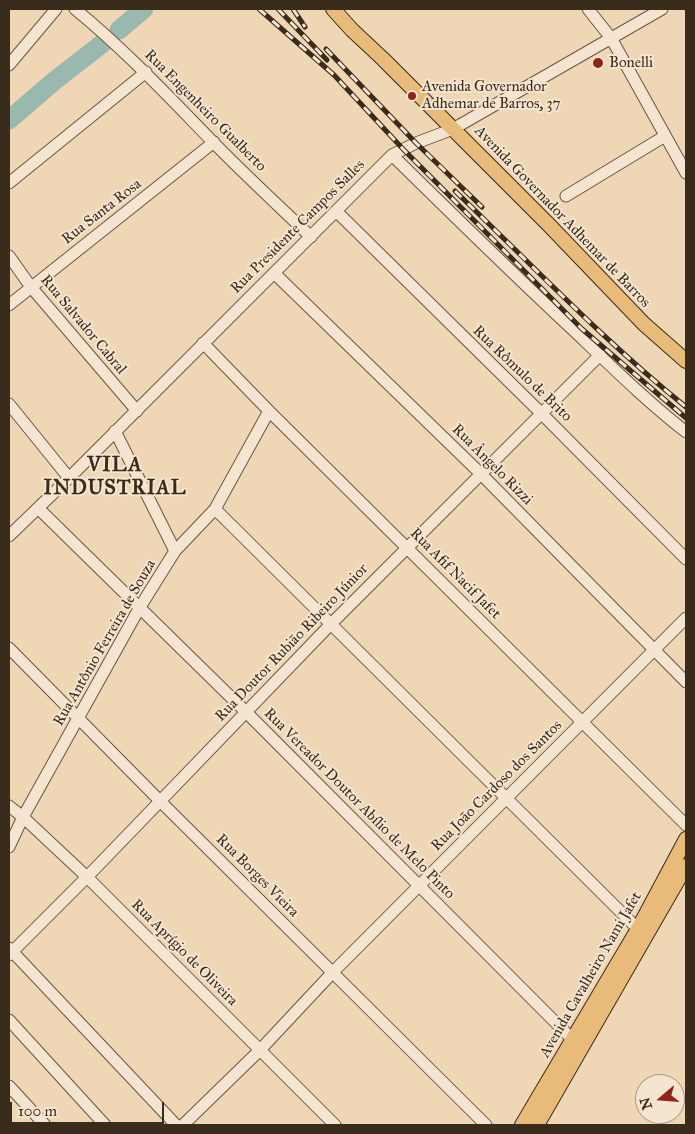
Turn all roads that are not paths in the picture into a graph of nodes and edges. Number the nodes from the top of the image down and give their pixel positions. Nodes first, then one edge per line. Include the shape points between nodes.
1 (56, 9) edge
2 (75, 9) edge
3 (333, 9) edge
4 (588, 9) edge
5 (662, 9) edge
6 (611, 38) junction
7 (9, 65) edge
8 (146, 72) junction
9 (453, 129) junction
10 (665, 136) junction
11 (214, 142) junction
12 (392, 155) junction
13 (686, 173) edge
14 (9, 183) edge
15 (566, 196) dead end
16 (336, 211) junction
17 (311, 236) junction
18 (9, 256) edge
19 (274, 273) junction
20 (31, 287) junction
21 (9, 305) edge
22 (203, 343) junction
23 (600, 355) junction
24 (686, 361) edge
25 (9, 404) edge
26 (269, 410) junction
27 (137, 411) junction
28 (541, 413) junction
29 (115, 431) junction
30 (686, 432) edge
31 (481, 474) junction
32 (70, 478) junction
33 (38, 508) junction
34 (215, 509) junction
35 (9, 536) edge
36 (407, 547) junction
37 (175, 551) junction
38 (686, 559) edge
39 (140, 607) junction
40 (686, 618) edge
41 (330, 625) junction
42 (9, 648) edge
43 (655, 652) junction
44 (686, 682) edge
45 (246, 712) junction
46 (79, 720) junction
47 (582, 721) junction
48 (506, 799) junction
49 (160, 801) junction
50 (9, 806) edge
51 (23, 817) junction
52 (686, 825) edge
53 (686, 839) edge
54 (9, 847) edge
55 (686, 866) edge
56 (87, 877) junction
57 (419, 886) junction
58 (642, 931) junction
59 (10, 952) edge
60 (333, 972) junction
61 (9, 1020) edge
62 (572, 1039) junction
63 (260, 1050) junction
64 (9, 1086) edge
65 (45, 1125) edge
66 (105, 1125) edge
67 (176, 1125) edge
68 (183, 1125) edge
69 (335, 1125) edge
70 (486, 1125) edge
71 (522, 1125) edge
72 (537, 1125) edge

1 - 7 street
2 - 8 street, Rua Engenheiro Gualberto
3 - 9 main road, Avenida Governador Adhemar de Barros
4 - 6 street
5 - 6 street, Rua Presidente Campos Salles
6 - 9 street, Rua Presidente Campos Salles
6 - 10 street
8 - 11 street, Rua Engenheiro Gualberto
8 - 14 street
9 - 12 street, Rua Presidente Campos Salles
9 - 24 main road, Avenida Governador Adhemar de Barros via 644,324
10 - 13 street
10 - 15 street
11 - 17 street, Rua Engenheiro Gualberto
11 - 20 street, Rua Santa Rosa
12 - 16 street, Rua Presidente Campos Salles
12 - 23 street
16 - 17 street, Rua Presidente Campos Salles
16 - 28 street, Rua Rômulo de Brito
17 - 19 street, Rua Presidente Campos Salles
18 - 20 street, Rua Salvador Cabral
19 - 22 street, Rua Presidente Campos Salles
19 - 31 street, Rua Ângelo Rizzi
20 - 21 street, Rua Santa Rosa
20 - 27 street, Rua Salvador Cabral
22 - 26 street, Rua Afif Nacif Jafet
22 - 27 street, Rua Presidente Campos Salles
23 - 28 street, Rua Doutor Rubião Ribeiro Júnior
23 - 30 street
25 - 32 street
26 - 34 street, Rua Antônio Ferreira de Souza
26 - 36 street, Rua Afif Nacif Jafet
27 - 29 street, Rua Presidente Campos Salles
28 - 31 street, Rua Doutor Rubião Ribeiro Júnior
28 - 38 street, Rua Rômulo de Brito
29 - 32 street, Rua Presidente Campos Salles
29 - 37 street
31 - 36 street, Rua Doutor Rubião Ribeiro Júnior
31 - 43 street, Rua Ângelo Rizzi
32 - 33 street, Rua Presidente Campos Salles
33 - 35 street, Rua Presidente Campos Salles
33 - 39 street, Rua Vereador Doutor Abílio de Melo Pinto
34 - 37 street, Rua Antônio Ferreira de Souza
34 - 41 street
36 - 41 street, Rua Doutor Rubião Ribeiro Júnior
36 - 47 street, Rua Afif Nacif Jafet
37 - 39 street, Rua Antônio Ferreira de Souza
39 - 45 street, Rua Vereador Doutor Abílio de Melo Pinto
39 - 46 street, Rua Antônio Ferreira de Souza
40 - 43 street, Rua João Cardoso dos Santos
41 - 45 street, Rua Doutor Rubião Ribeiro Júnior
41 - 48 street
42 - 46 street, Rua Borges Vieira
43 - 44 street, Rua Ângelo Rizzi
43 - 47 street, Rua João Cardoso dos Santos
45 - 49 street, Rua Doutor Rubião Ribeiro Júnior
45 - 57 street, Rua Vereador Doutor Abílio de Melo Pinto
46 - 49 street, Rua Borges Vieira
46 - 51 street, Rua Antônio Ferreira de Souza
47 - 48 street, Rua João Cardoso dos Santos
47 - 52 street, Rua Afif Nacif Jafet
48 - 57 street, Rua João Cardoso dos Santos
48 - 58 street
49 - 56 street, Rua Doutor Rubião Ribeiro Júnior
49 - 60 street, Rua Borges Vieira
50 - 51 street, Rua Aprígio de Oliveira
51 - 54 street, Rua Antônio Ferreira de Souza
51 - 56 street, Rua Aprígio de Oliveira
53 - 58 main road, Avenida Cavalheiro Nami Jafet
55 - 58 main road, Avenida Cavalheiro Nami Jafet
56 - 59 street, Rua Doutor Rubião Ribeiro Júnior
56 - 63 street, Rua Aprígio de Oliveira
57 - 60 street, Rua João Cardoso dos Santos
57 - 62 street, Rua Vereador Doutor Abílio de Melo Pinto
58 - 62 main road, Avenida Cavalheiro Nami Jafet
58 - 72 main road, Avenida Cavalheiro Nami Jafet
59 - 67 street
60 - 63 street, Rua João Cardoso dos Santos
60 - 70 street, Rua Borges Vieira
61 - 66 street
62 - 71 main road, Avenida Cavalheiro Nami Jafet
63 - 68 street, Rua João Cardoso dos Santos
63 - 69 street, Rua Aprígio de Oliveira
64 - 65 street

